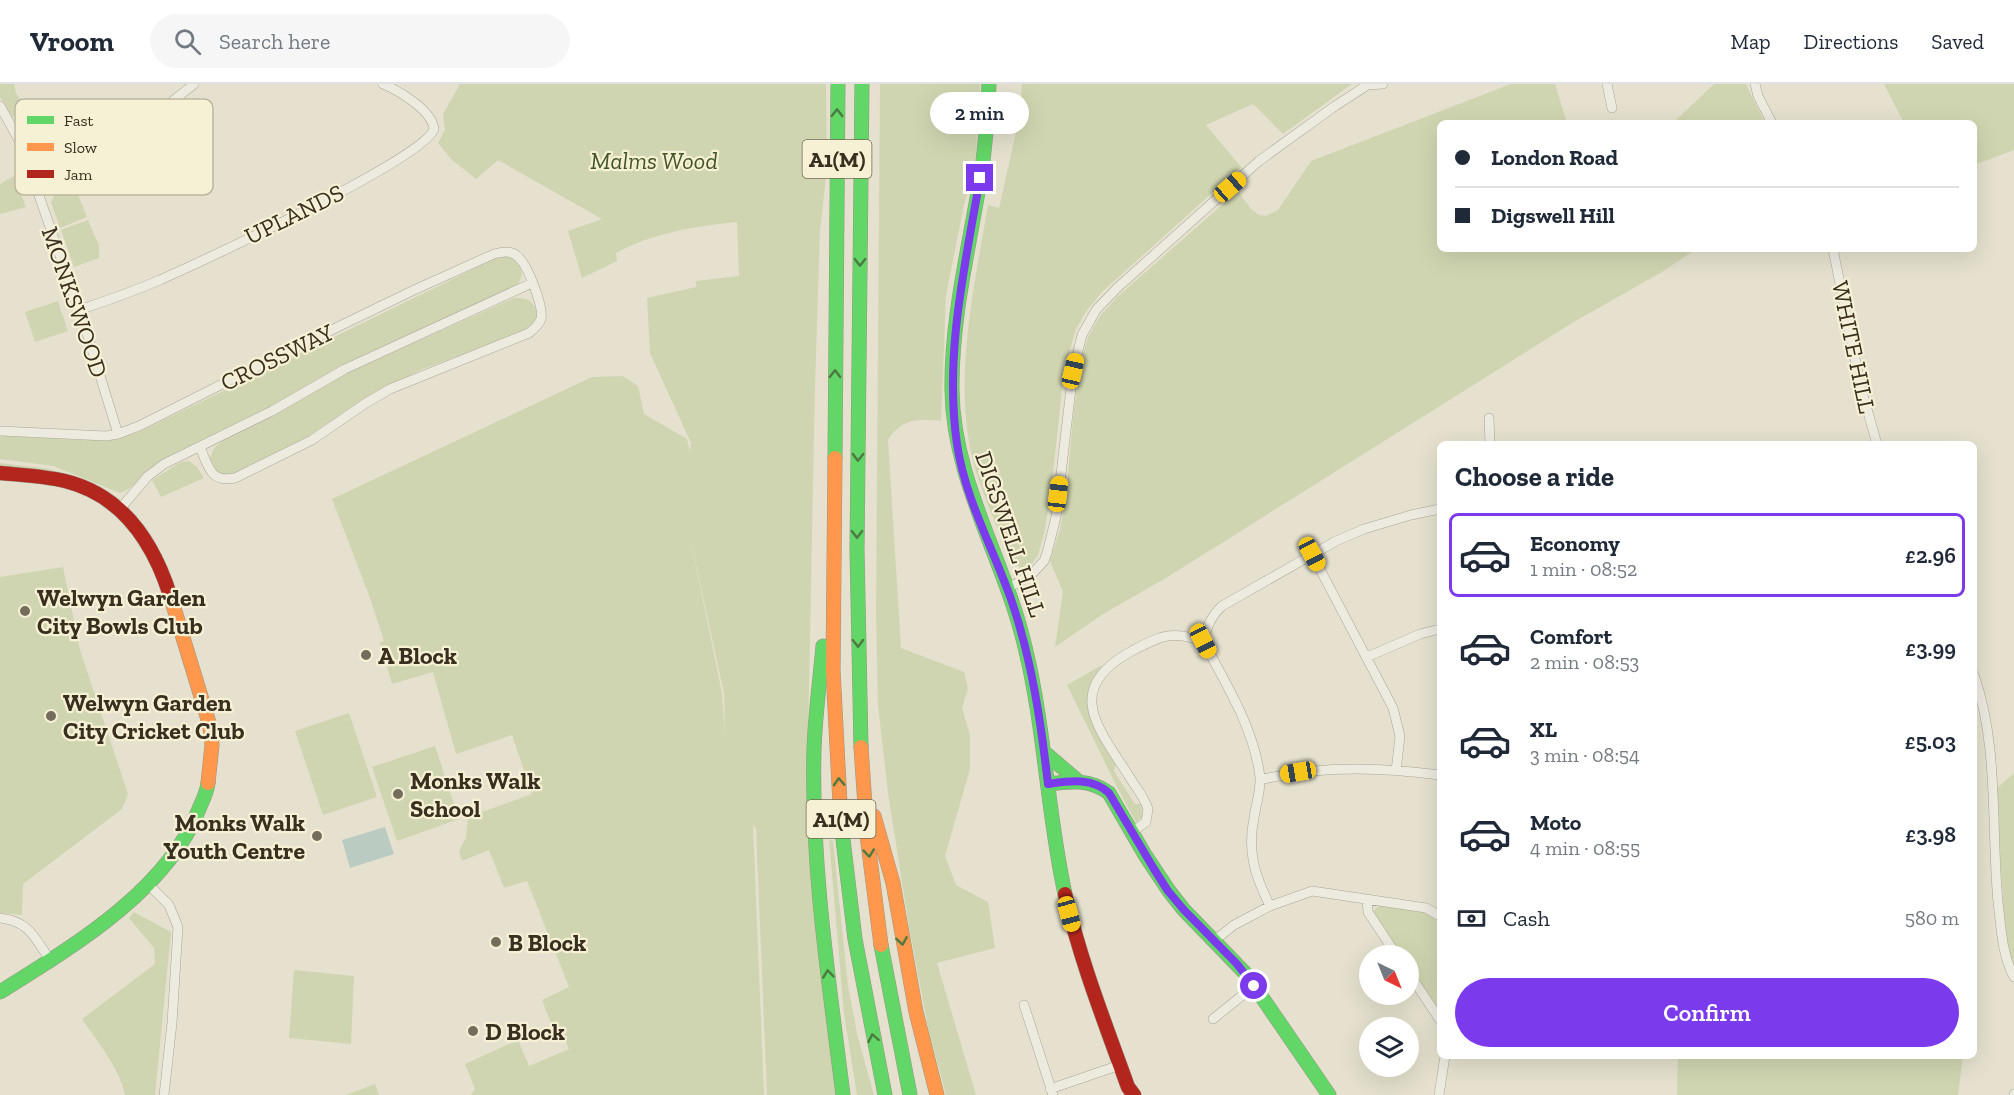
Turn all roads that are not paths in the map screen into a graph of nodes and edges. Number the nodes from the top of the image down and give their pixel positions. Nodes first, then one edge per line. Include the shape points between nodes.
1 (194, 84) edge
2 (383, 84) edge
3 (838, 84) edge
4 (862, 84) edge
5 (989, 84) edge
6 (1383, 84) edge
7 (1607, 84) edge
8 (1755, 84) edge
9 (1369, 85) edge
10 (175, 99) edge
11 (0, 106) edge
12 (1612, 108) dead end
13 (1770, 120) edge
14 (15, 133) edge
15 (39, 195) edge
16 (1834, 252) edge
17 (532, 283) junction
18 (79, 310) junction
19 (1489, 418) dead end
20 (0, 431) edge
21 (118, 434) junction
22 (1490, 441) edge
23 (1876, 441) edge
24 (200, 447) junction
25 (0, 473) edge
26 (120, 509) junction
27 (1437, 510) edge
28 (833, 539) junction
29 (1312, 554) junction
30 (1007, 589) junction
31 (1437, 630) edge
32 (1203, 641) junction
33 (1367, 657) junction
34 (1977, 686) edge
35 (1044, 752) junction
36 (1396, 771) junction
37 (863, 774) junction
38 (1437, 775) edge
39 (1260, 780) junction
40 (1078, 781) junction
41 (1048, 784) junction
42 (1132, 832) junction
43 (147, 883) junction
44 (1367, 900) junction
45 (1270, 906) junction
46 (1437, 914) edge
47 (0, 918) edge
48 (1215, 940) junction
49 (1390, 945) edge
50 (50, 960) junction
51 (2014, 977) edge
52 (1254, 986) junction
53 (1419, 988) edge
54 (0, 992) edge
55 (1024, 1005) dead end
56 (1437, 1016) edge
57 (1213, 1019) dead end
58 (1445, 1059) edge
59 (1120, 1065) junction
60 (1051, 1092) edge
61 (1130, 1092) edge
62 (164, 1095) edge
63 (843, 1095) edge
64 (885, 1095) edge
65 (910, 1095) edge
66 (937, 1095) edge
67 (1329, 1095) edge
68 (1439, 1095) edge

1 - 10 street
2 - 18 street, UPLANDS via 431,117 434,129 428,139 390,166 338,193 159,280
28 -> 3 main road, A1(M)
4 -> 37 main road, A1(M) via 857,535
5 - 30 main road, DIGSWELL HILL via 986,141 959,304 952,392 963,470
6 - 9 street
7 - 12 street
8 - 13 street
9 - 30 street via 1259,161 1096,310 1082,335 1073,371 1056,517 1047,553 1032,573
11 - 14 street, MONKSWOOD
15 - 18 street, MONKSWOOD
16 - 23 street, WHITE HILL via 1861,388
17 - 21 street, CROSSWAY via 517,256 500,252
17 - 24 street, CROSSWAY via 345,369
17 - 24 street, CROSSWAY via 542,314 529,333 390,389 291,452 227,480 219,479 209,470
18 - 21 street, MONKSWOOD
19 - 22 street
20 - 21 street, CROSSWAY
24 - 26 street, CROSSWAY via 148,476
25 - 26 main road via 71,482 94,491
26 - 43 main road via 142,533 159,564 204,703 212,743 211,780 199,817
27 - 29 street via 1364,530
63 -> 28 main road, A1(M) via 821,915 814,809 816,714
64 -> 28 main road, A1(M) via 855,939 842,842 833,670
29 - 32 street via 1222,606 1210,621
29 - 33 street
30 - 35 main road, DIGSWELL HILL via 1029,663
31 - 33 street
32 - 39 street via 1248,728
32 - 42 street via 1171,634 1152,640 1109,665 1096,683 1092,703 1098,726 1146,804 1147,819
33 - 36 street via 1398,723
34 - 51 street via 1984,711 1994,809 2002,936
35 - 40 main road
35 - 41 main road, DIGSWELL HILL
36 - 38 street
36 - 39 street via 1318,770
37 -> 65 main road, A1(M) via 878,923
37 -> 66 main road, A1(M) via 893,883 916,1012
39 - 45 street via 1251,850 1256,876
40 - 41 main road
40 - 42 main road via 1097,785 1109,793
41 - 59 main road, DIGSWELL HILL via 1069,914
42 - 48 main road via 1168,891
43 - 50 main road via 106,921
43 - 62 street via 169,905 178,927
44 - 45 street via 1312,891
44 - 46 street via 1426,908
44 - 49 street via 1368,912
45 - 48 street
47 - 50 street via 23,923
48 - 52 main road
50 - 54 main road
52 - 57 street
52 - 67 main road
53 - 56 street
55 - 60 street
58 - 68 street
59 - 60 street
59 - 61 main road, DIGSWELL HILL

